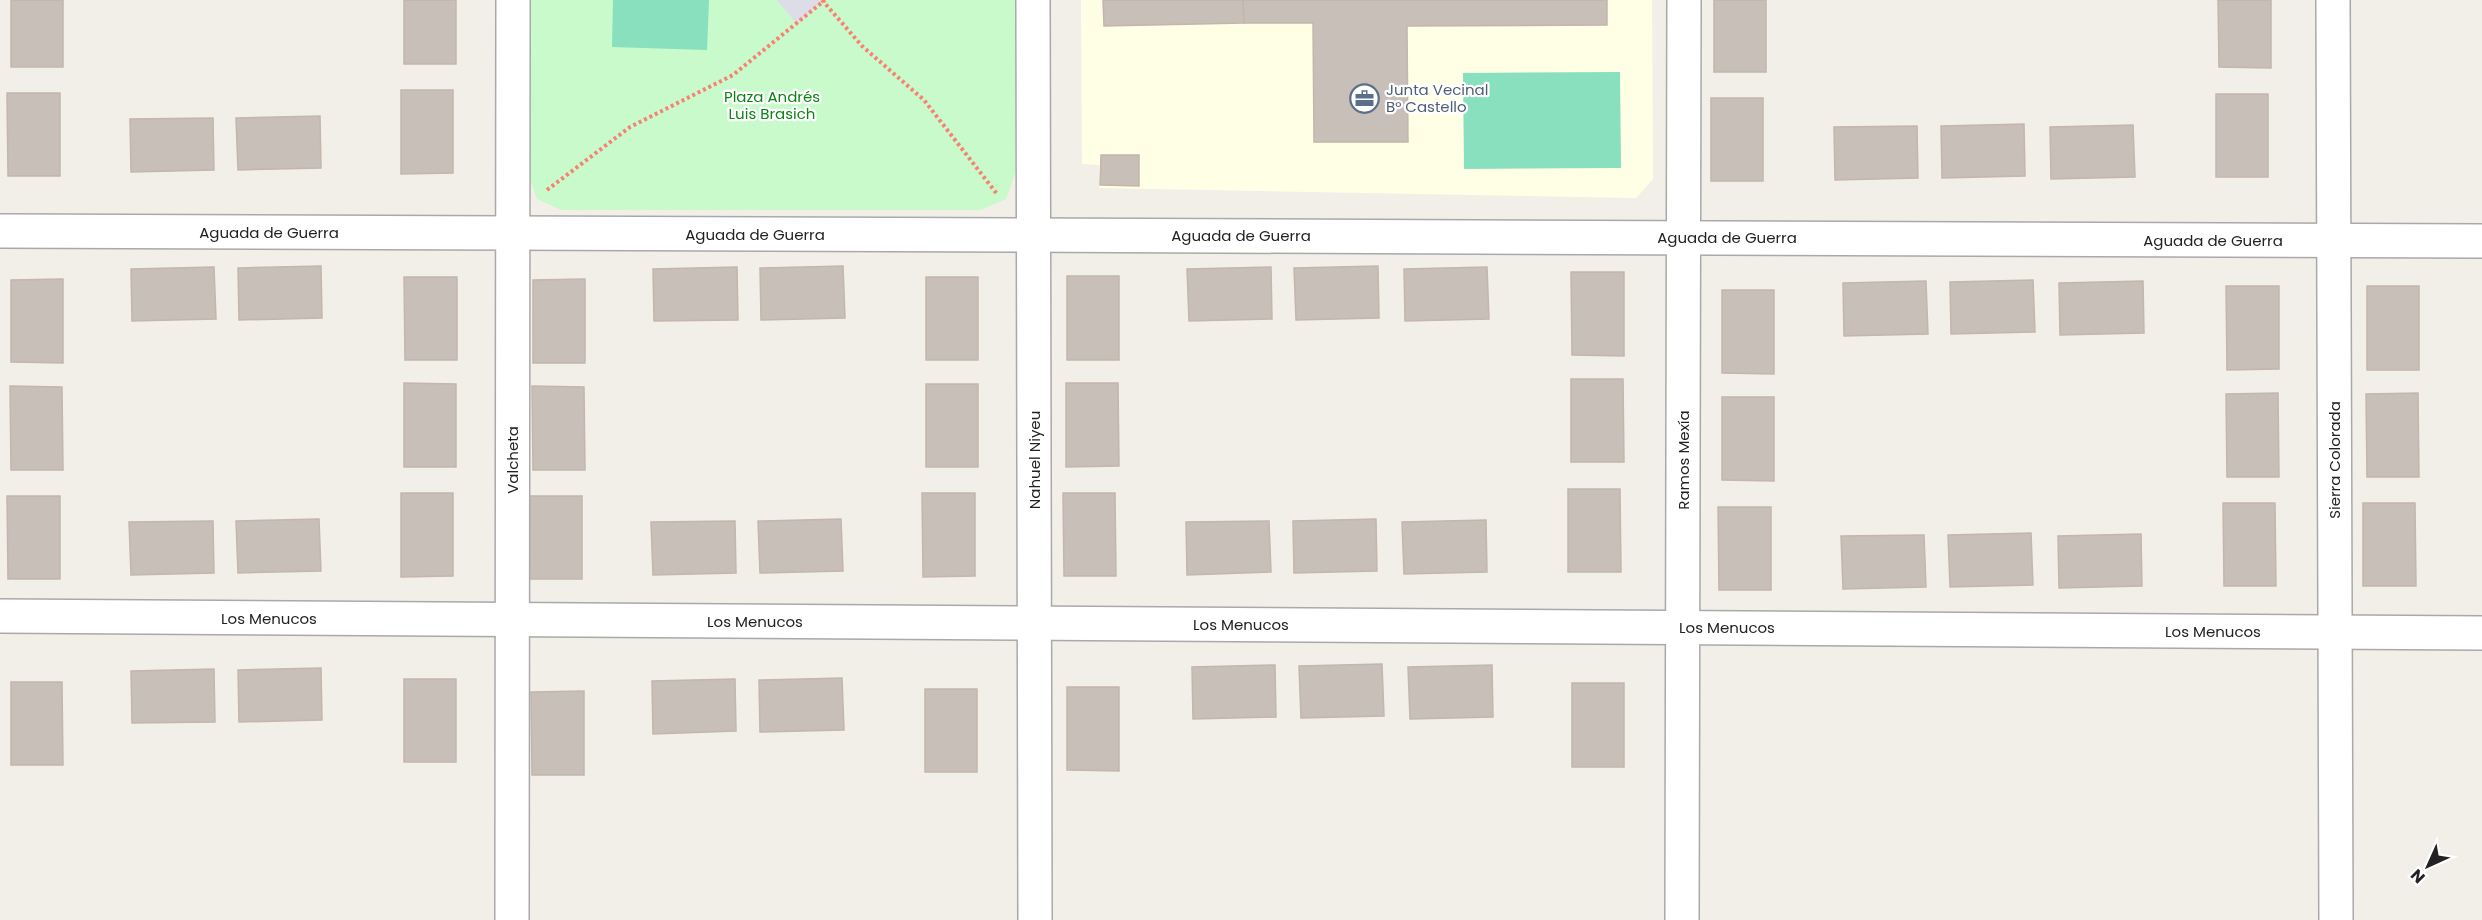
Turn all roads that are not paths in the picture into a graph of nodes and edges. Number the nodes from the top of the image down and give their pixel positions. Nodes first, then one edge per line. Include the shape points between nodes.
1 (513, 0) edge
2 (1033, 0) edge
3 (1684, 0) edge
4 (2333, 0) edge
5 (0, 231) edge
6 (513, 233) junction
7 (1034, 234) junction
8 (1684, 237) junction
9 (2333, 240) junction
10 (2482, 241) edge
11 (0, 616) edge
12 (512, 619) junction
13 (1034, 623) junction
14 (1683, 627) junction
15 (2335, 632) junction
16 (2482, 633) edge
17 (512, 920) edge
18 (1035, 920) edge
19 (1682, 920) edge
20 (2336, 920) edge

1 - 6 street, Valcheta
2 - 7 street, Nahuel Niyeu
3 - 8 street, Ramos Mexía
4 - 9 street, Sierra Colorada
5 - 6 street, Aguada de Guerra
6 - 7 street, Aguada de Guerra
6 - 12 street, Valcheta
7 - 8 street, Aguada de Guerra
7 - 13 street, Nahuel Niyeu
8 - 9 street, Aguada de Guerra
8 - 14 street, Ramos Mexía
9 - 10 street, Aguada de Guerra
9 - 15 street, Sierra Colorada
11 - 12 street, Los Menucos
12 - 13 street, Los Menucos
12 - 17 street, Valcheta
13 - 14 street, Los Menucos
13 - 18 street, Nahuel Niyeu
14 - 15 street, Los Menucos
14 - 19 street, Ramos Mexía
15 - 16 street, Los Menucos
15 - 20 street, Sierra Colorada

